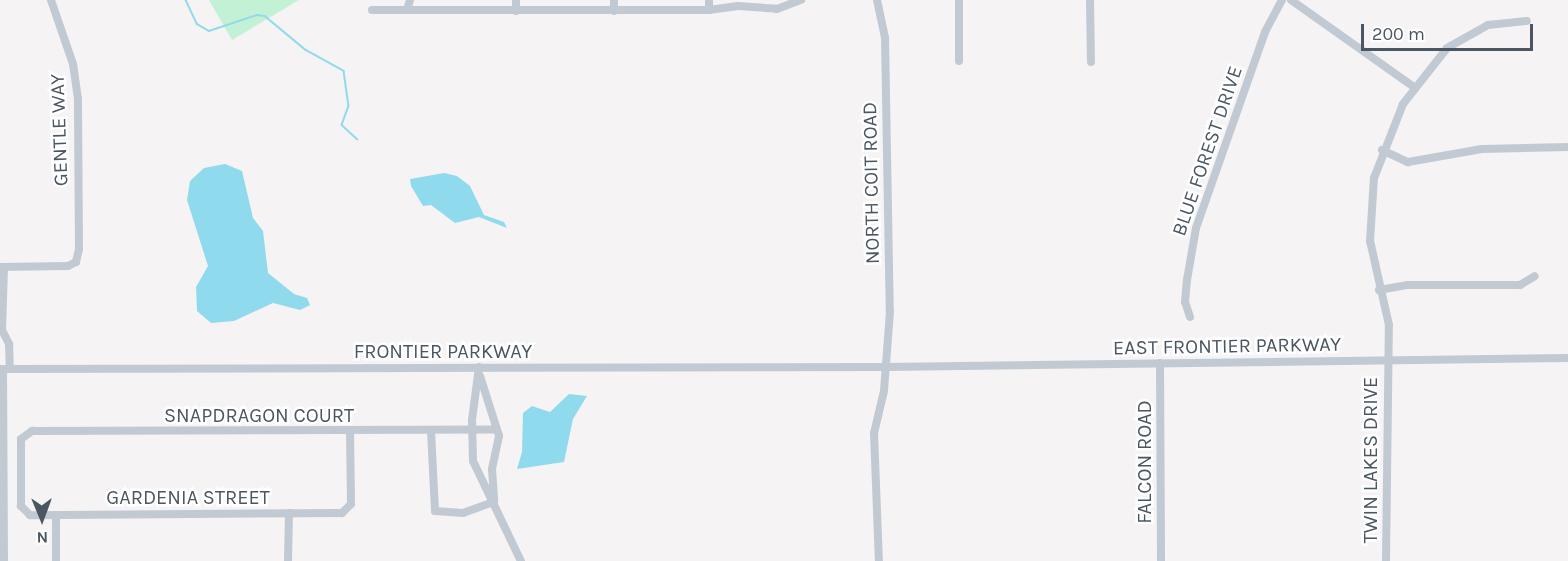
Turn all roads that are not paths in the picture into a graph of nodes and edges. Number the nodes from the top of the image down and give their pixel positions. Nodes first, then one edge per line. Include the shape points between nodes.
1 (51, 0) edge
2 (410, 0) edge
3 (516, 0) edge
4 (614, 0) edge
5 (709, 0) edge
6 (877, 0) edge
7 (959, 0) edge
8 (1090, 0) edge
9 (1282, 0) edge
10 (1291, 0) edge
11 (796, 1) edge
12 (372, 10) dead end
13 (407, 10) junction
14 (709, 10) junction
15 (516, 11) junction
16 (614, 11) junction
17 (1527, 21) dead end
18 (959, 61) dead end
19 (1091, 62) dead end
20 (1414, 87) junction
21 (1568, 147) edge
22 (1383, 150) junction
23 (2, 267) edge
24 (1535, 276) dead end
25 (1379, 290) junction
26 (1190, 317) dead end
27 (1, 331) edge
28 (1568, 358) edge
29 (1388, 360) junction
30 (1160, 363) junction
31 (479, 367) junction
32 (886, 367) junction
33 (4, 369) edge
34 (497, 429) junction
35 (472, 430) junction
36 (350, 431) junction
37 (431, 431) junction
38 (2, 486) edge
39 (494, 502) junction
40 (26, 513) joint
41 (289, 513) junction
42 (56, 515) junction
43 (4, 561) edge
44 (56, 561) edge
45 (288, 561) edge
46 (521, 561) edge
47 (879, 561) edge
48 (1161, 561) edge
49 (1386, 561) edge

1 - 23 street, GENTLE WAY via 73,64 78,99 76,262 68,266
2 - 13 street
3 - 15 street
4 - 16 street
5 - 14 street
6 - 32 street, NORTH COIT ROAD via 885,38 890,311
7 - 18 street
8 - 19 street
9 - 26 street, BLUE FOREST DRIVE via 1265,32 1196,228 1185,302
10 - 20 street
11 - 14 street via 777,9 738,6
12 - 13 street
13 - 15 street
14 - 16 street
15 - 16 street
17 - 20 street, TWIN LAKES DRIVE via 1488,25 1465,35 1447,48
20 - 22 street, TWIN LAKES DRIVE
21 - 22 street via 1482,149 1408,162
22 - 25 street, TWIN LAKES DRIVE via 1369,218
23 - 27 street
24 - 25 street via 1520,285 1407,285
25 - 29 street, TWIN LAKES DRIVE via 1389,325
27 - 33 street via 9,344
28 - 29 street, EAST FRONTIER PARKWAY
29 - 30 street, EAST FRONTIER PARKWAY
29 - 49 street, TWIN LAKES DRIVE
30 - 32 street, EAST FRONTIER PARKWAY
30 - 48 street, FALCON ROAD
31 - 32 street, FRONTIER PARKWAY
31 - 33 street, FRONTIER PARKWAY
31 - 34 street via 484,398
31 - 35 street
32 - 47 street, NORTH COIT ROAD via 874,433
33 - 38 street
34 - 35 street, SNAPDRAGON COURT
34 - 39 street via 492,469
35 - 37 street, SNAPDRAGON COURT
35 - 39 street via 473,461
36 - 37 street, SNAPDRAGON COURT
36 - 40 street, SNAPDRAGON COURT via 32,431 22,435 21,506
36 - 41 street, GARDENIA STREET via 349,509 342,513
37 - 39 street via 435,511 463,513
38 - 43 street
39 - 46 street
40 - 42 street, GARDENIA STREET
41 - 42 street, GARDENIA STREET
41 - 45 street
42 - 44 street

